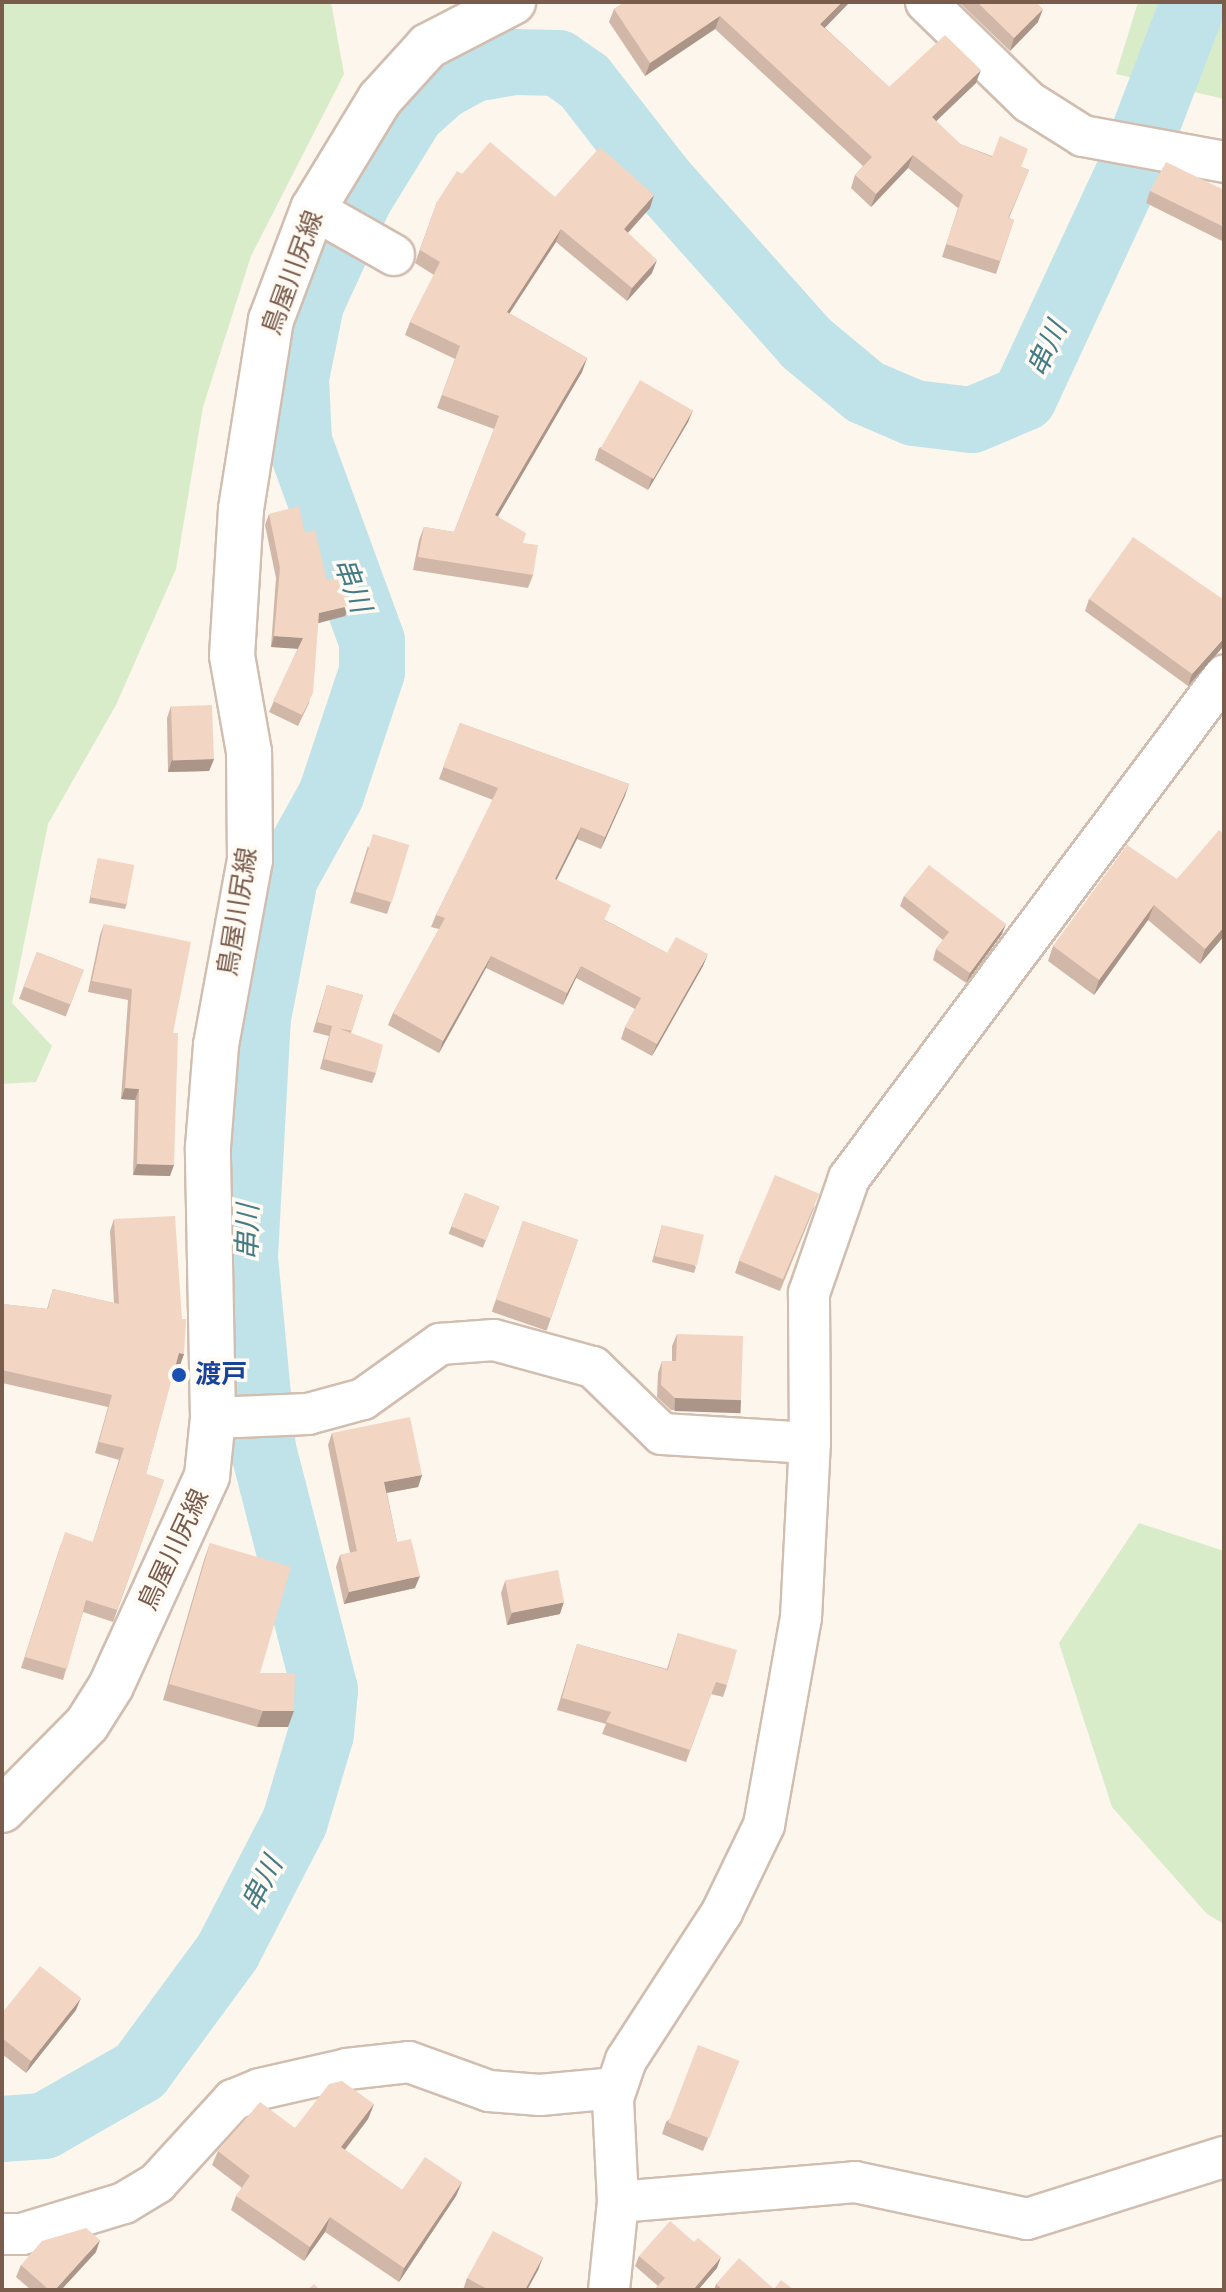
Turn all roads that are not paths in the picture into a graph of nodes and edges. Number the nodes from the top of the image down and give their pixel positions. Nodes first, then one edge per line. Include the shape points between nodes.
1 (513, 2) edge
2 (926, 2) edge
3 (1224, 162) edge
4 (323, 216) junction
5 (394, 255) dead end
6 (1224, 676) edge
7 (225, 1418) junction
8 (810, 1443) junction
9 (2, 1810) edge
10 (616, 2088) junction
11 (1224, 2157) edge
12 (618, 2202) junction
13 (2, 2234) edge
14 (609, 2290) edge

1 - 4 main road, 鳥屋川尻線 via 428,46 380,99
2 - 3 street via 1029,102 1083,136
4 - 5 street
4 - 7 main road, 鳥屋川尻線 via 271,320 241,509 232,656 249,752 250,860 216,1045 208,1147
6 - 8 street via 849,1178 809,1293
7 - 8 street via 308,1414 384,1388 440,1344 494,1340 593,1367 662,1434
7 - 9 main road, 鳥屋川尻線 via 207,1476 111,1686 87,1724
8 - 10 street via 801,1618 764,1825 722,1912 626,2060
10 - 12 street
10 - 13 street via 540,2095 489,2091 409,2062 347,2069 260,2089 233,2100 157,2183 124,2203 22,2234
11 - 12 street via 1027,2219 855,2182
12 - 14 street

